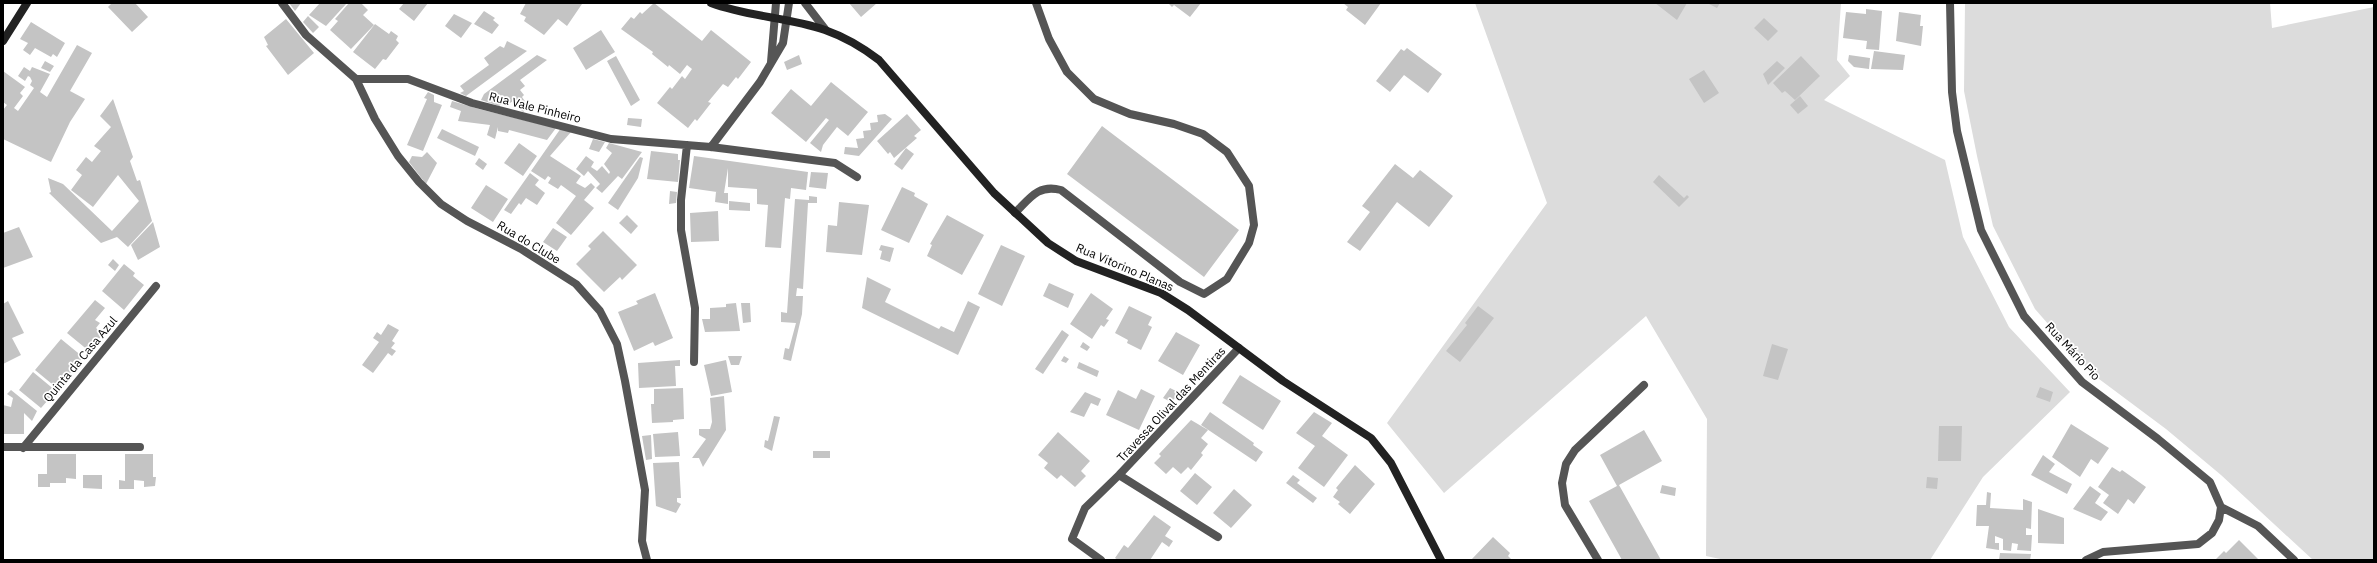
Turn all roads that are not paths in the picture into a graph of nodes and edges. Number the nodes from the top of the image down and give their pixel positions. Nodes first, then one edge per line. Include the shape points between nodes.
1 (27, 3) edge
2 (282, 3) edge
3 (711, 3) edge
4 (735, 3) edge
5 (776, 3) edge
6 (789, 3) edge
7 (805, 3) edge
8 (1036, 3) edge
9 (1942, 3) edge
10 (1950, 3) edge
11 (728, 9) junction
12 (1948, 12) junction
13 (774, 19) junction
14 (786, 21) junction
15 (825, 29) junction
16 (3, 41) edge
17 (771, 63) junction
18 (356, 79) junction
19 (687, 145) junction
20 (711, 147) junction
21 (857, 177) dead end
22 (1015, 213) junction
23 (156, 286) dead end
24 (1239, 348) junction
25 (694, 362) dead end
26 (1644, 385) dead end
27 (3, 447) edge
28 (140, 447) dead end
29 (23, 448) junction
30 (1119, 476) junction
31 (2221, 507) junction
32 (1218, 537) dead end
33 (647, 560) edge
34 (1101, 560) edge
35 (1441, 560) edge
36 (1598, 560) edge
37 (2086, 560) edge
38 (2294, 560) edge

1 - 16 street
2 - 18 street, Rua do Clube via 306,35
3 - 11 street, Rua Vitorino Planas
4 - 11 street
5 - 13 street
6 - 14 street
7 - 15 street, Rua Vitorino Planas
8 - 22 street via 1049,39 1067,72 1094,99 1130,114 1203,134 1227,152 1249,186 1254,225 1249,243 1227,279 1204,294 1180,282 1060,190 1049,187 1038,191
9 - 12 street
10 - 12 street, Rua Mário Pio
11 - 13 street, Rua Vitorino Planas
12 - 31 street, Rua Mário Pio via 1956,123 1981,230 2024,316 2082,382 2210,482
13 - 14 street, Rua Vitorino Planas
13 - 17 street
14 - 15 street, Rua Vitorino Planas
14 - 17 street via 783,43
15 - 22 street, Rua Vitorino Planas via 857,44 879,60 967,164
17 - 20 street via 760,82
18 - 19 street, Rua Vale Pinheiro via 408,79 472,103 611,139
18 - 33 street, Rua do Clube via 375,119 394,150 419,182 441,204 467,221 521,249 576,284 600,312 617,344 625,381 644,490 642,540
19 - 20 street, Rua Vale Pinheiro
19 - 25 street via 681,200 681,230 695,308
20 - 21 street, Rua Vale Pinheiro via 835,164
22 - 24 street, Rua Vitorino Planas via 1048,243 1076,261 1161,293
23 - 29 street, Quinta da Casa Azul
24 - 30 street, Travessa Olival das Mentiras
24 - 35 street, Rua Vitorino Planas via 1283,381 1371,438 1391,463
26 - 36 street via 1575,450 1566,464 1562,483 1565,505
27 - 29 street
28 - 29 street
30 - 32 street, Travessa Olival das Mentiras
30 - 34 street, Travessa Olival das Mentiras via 1085,508 1072,539
31 - 37 street via 2219,520 2212,533 2198,544 2103,552
31 - 38 street via 2258,526

